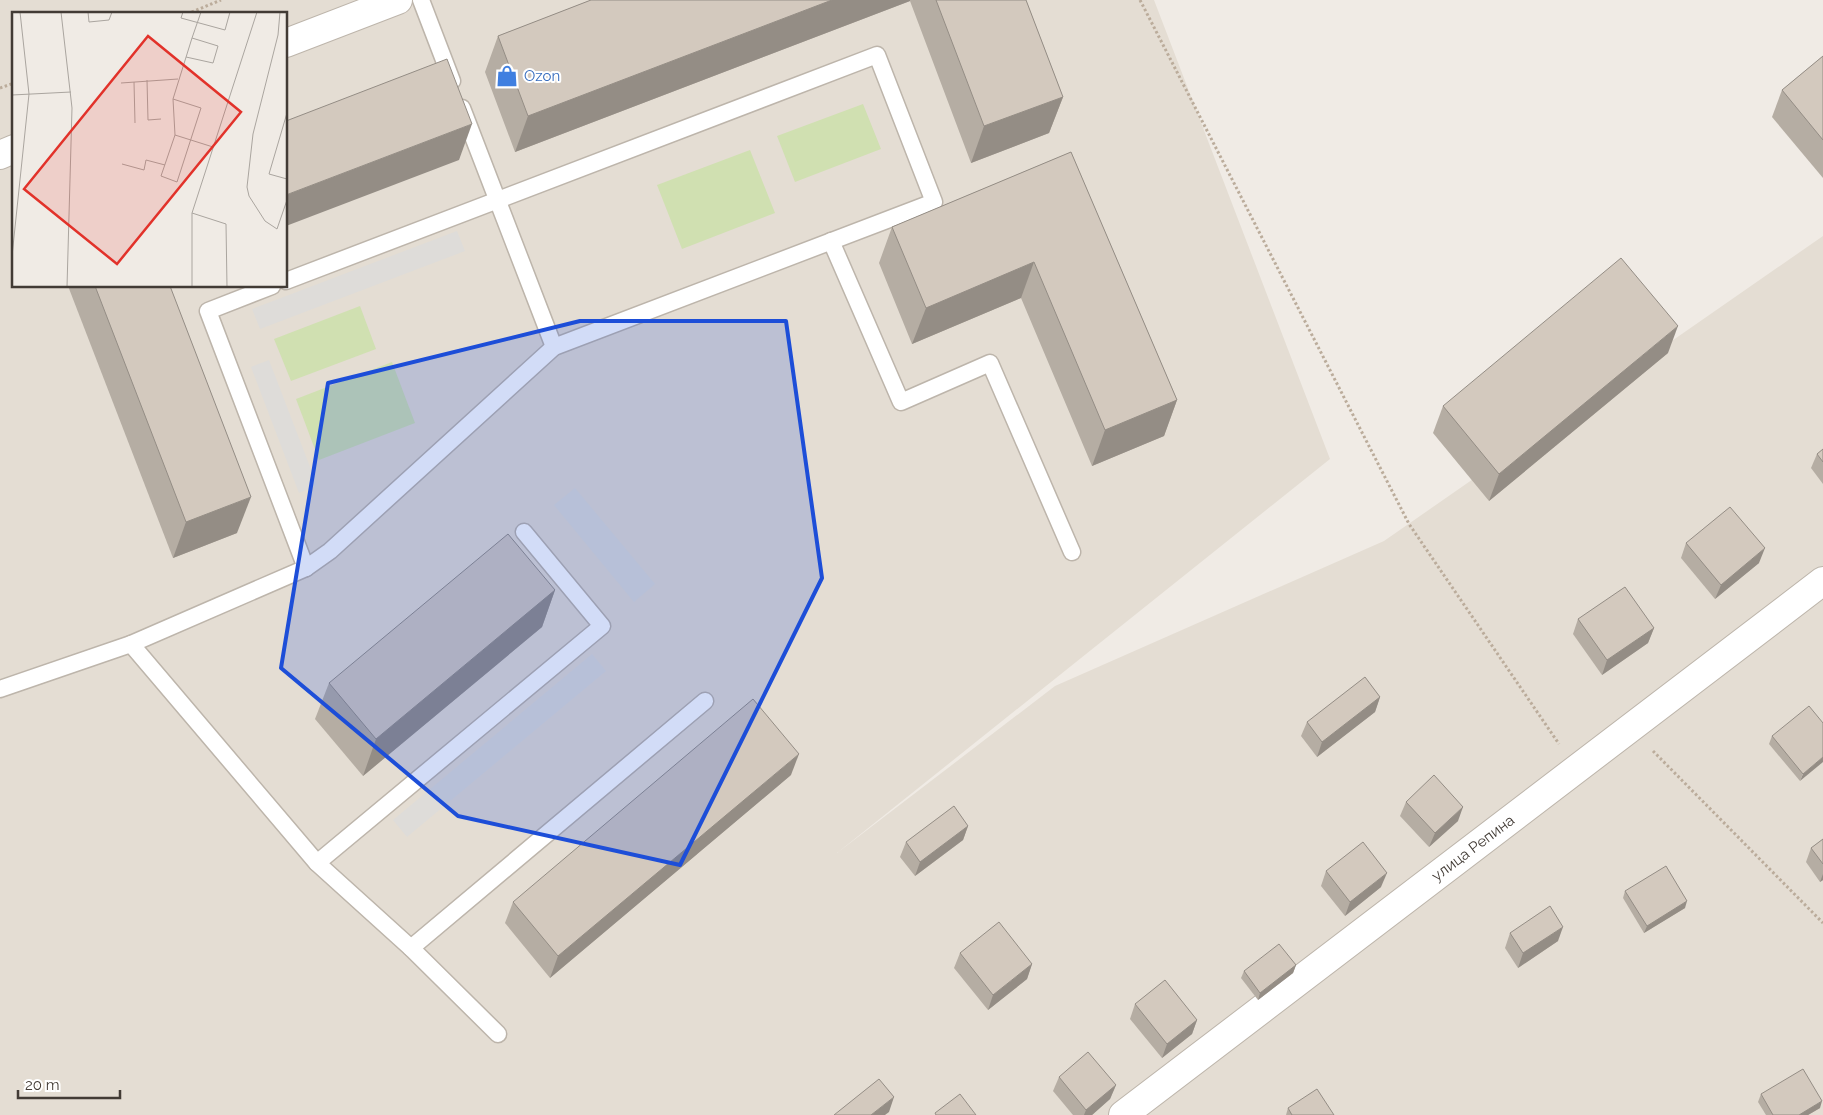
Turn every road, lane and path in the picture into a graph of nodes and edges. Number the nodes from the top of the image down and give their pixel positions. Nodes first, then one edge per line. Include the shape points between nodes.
1 (221, 0) edge
2 (398, 0) edge
3 (421, 0) edge
4 (1140, 0) edge
5 (192, 12) edge
6 (288, 43) edge
7 (12, 84) edge
8 (0, 88) edge
9 (12, 150) edge
10 (0, 155) edge
11 (497, 200) junction
12 (831, 241) junction
13 (288, 280) edge
14 (267, 288) edge
15 (554, 347) junction
16 (524, 532) dead end
17 (1072, 552) dead end
18 (306, 568) junction
19 (1823, 581) edge
20 (131, 644) junction
21 (0, 689) edge
22 (705, 701) dead end
23 (1631, 729) junction
24 (1576, 770) junction
25 (317, 863) junction
26 (1823, 923) edge
27 (411, 948) junction
28 (498, 1034) dead end
29 (1123, 1115) edge

1 - 5 path
2 - 6 street
3 - 11 lane
4 - 24 path via 1409,524
7 - 8 path
9 - 10 street
11 - 12 lane via 878,55 934,202
11 - 13 lane
11 - 15 lane
12 - 15 lane
12 - 17 lane via 901,402 990,363
14 - 18 lane via 208,311
15 - 18 lane via 330,550
16 - 25 lane via 602,626
18 - 20 lane
19 - 23 street, улица Репина
20 - 21 lane
20 - 25 lane
22 - 27 lane
23 - 24 street, улица Репина
23 - 26 path
24 - 29 street, улица Репина
25 - 27 lane
27 - 28 lane

